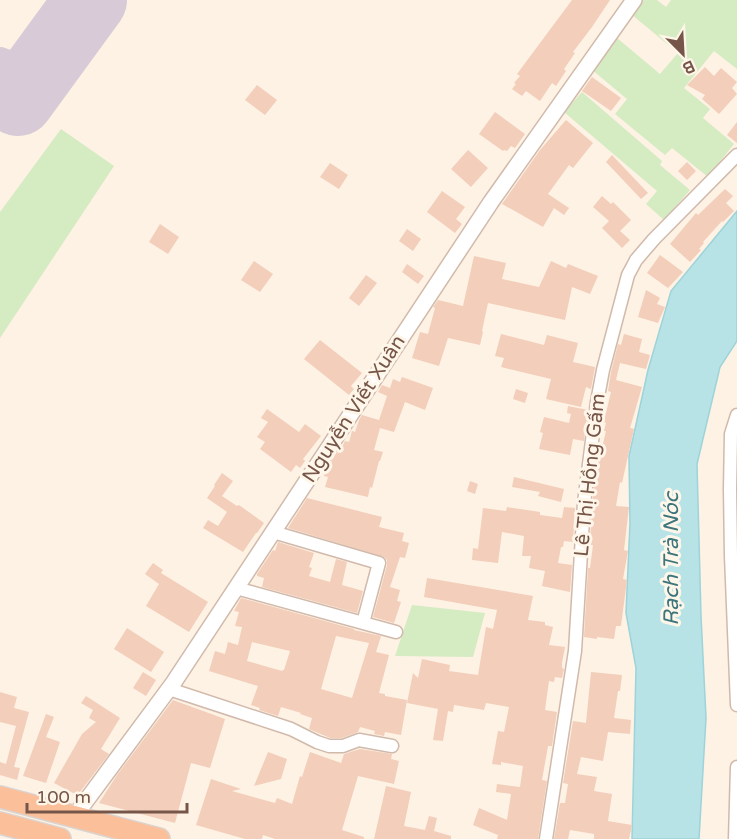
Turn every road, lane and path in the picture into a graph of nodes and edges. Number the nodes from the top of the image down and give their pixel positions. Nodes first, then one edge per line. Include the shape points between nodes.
1 (634, 0) edge
2 (737, 155) edge
3 (737, 415) edge
4 (273, 532) junction
5 (236, 588) junction
6 (363, 622) junction
7 (396, 632) dead end
8 (169, 689) junction
9 (737, 705) edge
10 (392, 746) dead end
11 (737, 767) edge
12 (0, 797) edge
13 (43, 809) junction
14 (74, 817) junction
15 (0, 823) edge
16 (38, 833) junction
17 (60, 839) edge
18 (159, 839) edge
19 (546, 839) edge
20 (735, 839) edge

1 - 4 street, Nguyễn Viết Xuân via 491,202
2 - 19 street, Lê Thị Hồng Gấm via 648,246 628,275 597,402 584,503 575,651
3 - 9 street via 731,434 730,500
4 - 5 street, Nguyễn Viết Xuân
4 - 6 street via 379,563
5 - 6 street
5 - 8 street, Nguyễn Viết Xuân
6 - 7 street
8 - 10 street via 291,729 329,746 359,740
8 - 14 street, Nguyễn Viết Xuân
11 - 20 street
12 - 13 highway
13 - 14 highway
13 - 16 highway
14 - 18 highway
15 - 16 highway
16 - 17 highway

